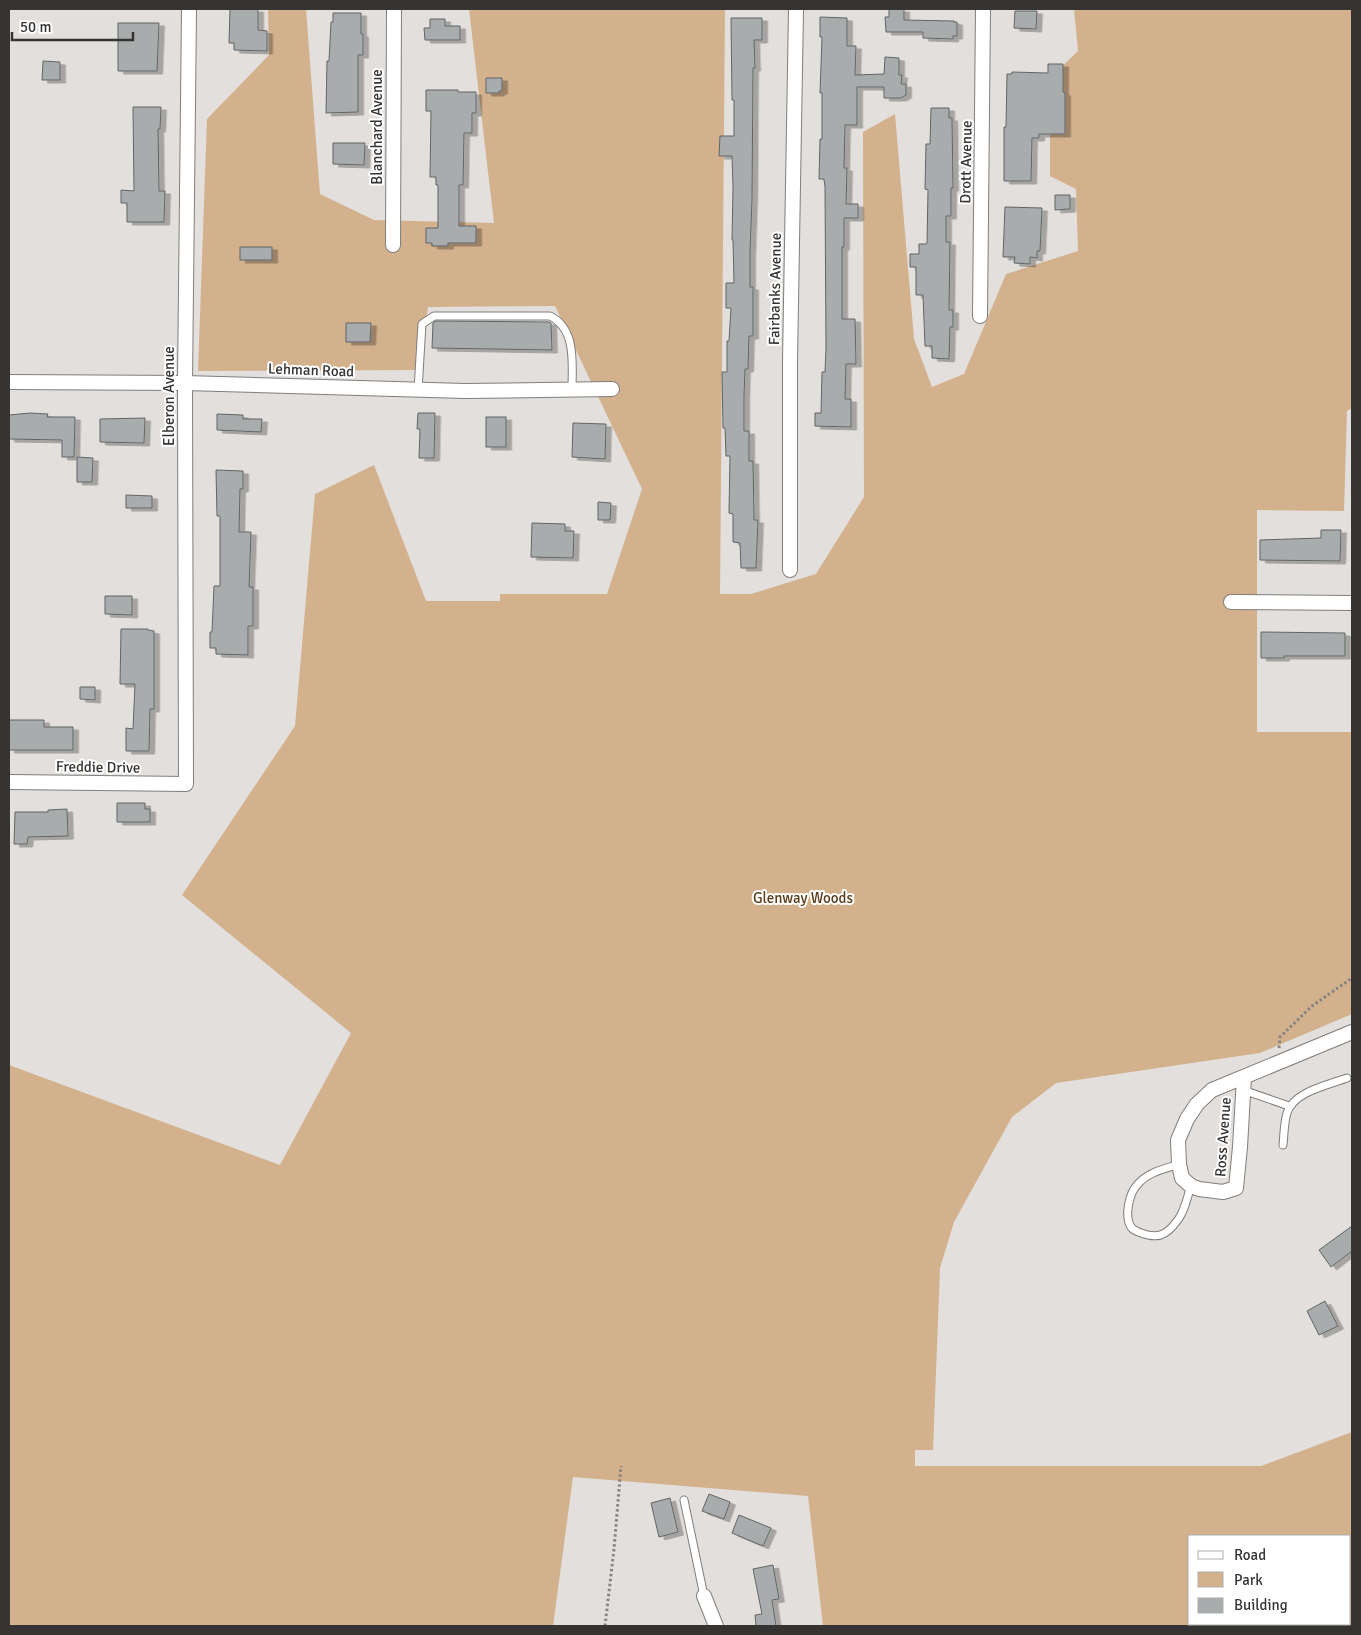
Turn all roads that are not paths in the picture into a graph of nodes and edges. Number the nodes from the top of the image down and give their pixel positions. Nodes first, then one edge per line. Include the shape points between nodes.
1 (189, 9) edge
2 (394, 9) edge
3 (796, 9) edge
4 (983, 9) edge
5 (393, 245) dead end
6 (980, 316) dead end
7 (9, 382) edge
8 (185, 383) junction
9 (418, 390) junction
10 (572, 390) junction
11 (612, 390) dead end
12 (790, 570) dead end
13 (1232, 602) dead end
14 (1352, 604) edge
15 (9, 782) edge
16 (186, 784) joint
17 (1352, 1032) edge
18 (1347, 1078) dead end
19 (1244, 1084) junction
20 (1289, 1106) junction
21 (1283, 1145) dead end
22 (1179, 1164) junction
23 (1191, 1186) junction
24 (684, 1500) dead end
25 (704, 1596) joint
26 (716, 1626) edge

1 - 8 street, Elberon Avenue
2 - 5 street, Blanchard Avenue
3 - 12 street, Fairbanks Avenue
4 - 6 street, Drott Avenue
7 - 8 street, Lehman Road
8 - 9 street, Lehman Road
8 - 16 street, Elberon Avenue
9 - 10 street, Lehman Road
9 - 10 lane via 422,324 434,316 550,316 558,320 564,329 572,350
10 - 11 street, Lehman Road
13 - 14 street
15 - 16 street, Freddie Drive
17 - 19 street, Ross Avenue
18 - 20 lane via 1298,1096
19 - 20 lane
19 - 22 street, Ross Avenue via 1212,1090 1197,1104 1178,1140
19 - 23 street, Ross Avenue via 1236,1188 1223,1192
20 - 21 lane
22 - 23 street, Ross Avenue via 1182,1178
22 - 23 lane via 1153,1172 1138,1184 1129,1199 1131,1227 1151,1236 1168,1231 1178,1220
24 - 25 lane
25 - 26 street

